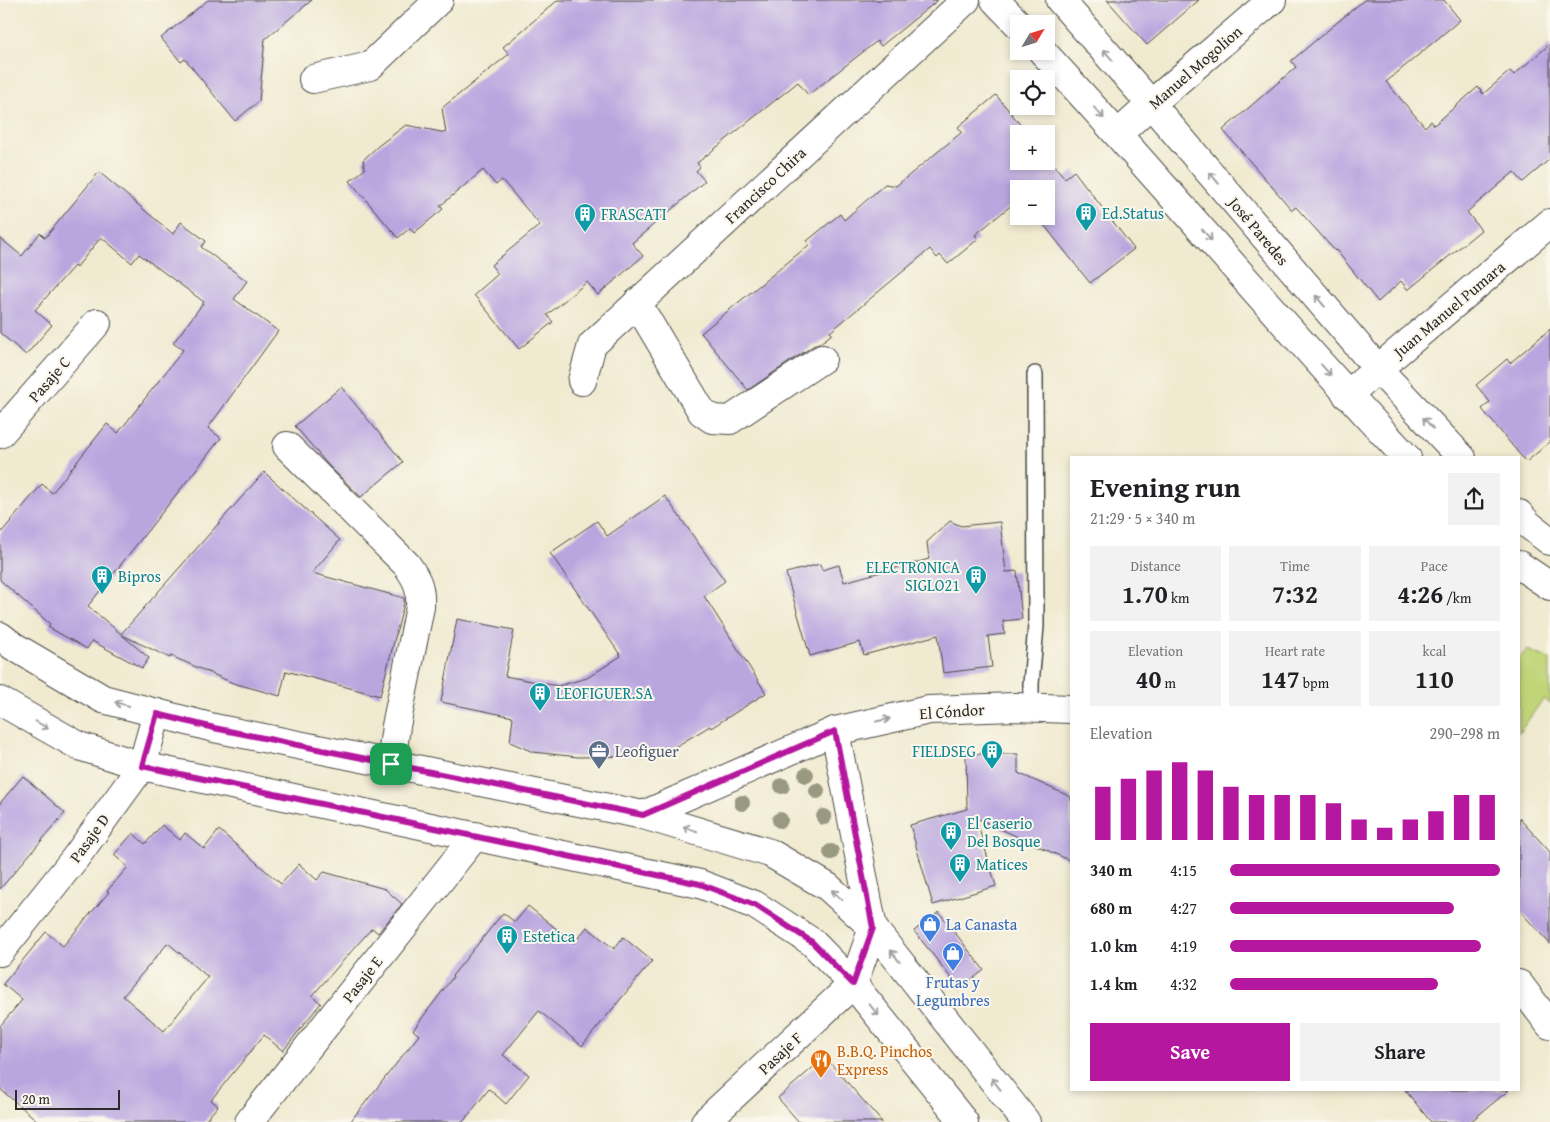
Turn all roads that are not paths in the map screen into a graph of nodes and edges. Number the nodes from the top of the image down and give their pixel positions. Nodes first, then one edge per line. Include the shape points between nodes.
1 (439, 0) edge
2 (966, 0) edge
3 (996, 0) edge
4 (1060, 0) edge
5 (1272, 0) edge
6 (1010, 15) edge
7 (1050, 60) edge
8 (313, 79) dead end
9 (1151, 104) junction
10 (1118, 134) junction
11 (1550, 223) edge
12 (637, 303) junction
13 (97, 324) dead end
14 (822, 359) dead end
15 (1378, 369) junction
16 (1035, 374) dead end
17 (582, 381) dead end
18 (1347, 394) junction
19 (0, 434) edge
20 (287, 446) dead end
21 (1405, 456) edge
22 (1460, 456) edge
23 (1520, 515) edge
24 (1550, 541) edge
25 (1520, 566) edge
26 (1550, 586) edge
27 (0, 636) edge
28 (0, 701) edge
29 (1031, 708) junction
30 (1070, 709) edge
31 (157, 714) junction
32 (835, 731) junction
33 (391, 764) junction
34 (142, 766) junction
35 (643, 815) junction
36 (475, 836) junction
37 (873, 928) junction
38 (0, 952) edge
39 (853, 984) junction
40 (1520, 985) edge
41 (1550, 1025) edge
42 (249, 1122) edge
43 (706, 1122) edge
44 (964, 1122) edge
45 (1026, 1122) edge

1 - 8 street via 370,66
2 - 12 street, Francisco Chira
3 - 6 street
9 -> 4 street, José Paredes
5 - 9 street, Manuel Mogolion
7 -> 10 street
9 - 10 street, Manuel Mogolion
15 -> 9 street, José Paredes
10 -> 18 street
11 - 15 street, Juan Manuel Pumara
12 - 14 street via 702,412 712,419 730,420
12 - 17 street, Francisco Chira via 592,345
13 - 19 street, Pasaje C
15 - 18 street, Juan Manuel Pumara
22 -> 15 street, José Paredes
16 - 29 lane via 1036,626
18 - 21 street
20 - 33 street via 407,565 418,580 420,607
23 - 24 street
25 - 26 street
31 -> 27 street via 103,699
28 -> 34 street via 79,746
29 - 30 street, El Cóndor
32 -> 29 street, El Cóndor via 929,710
31 - 33 street
31 - 34 street, Pasaje D
32 - 35 street, El Cóndor
32 - 37 street
33 - 35 street
34 - 36 street
34 - 38 street, Pasaje D via 76,857
37 -> 35 street via 828,887 770,853
36 - 39 street via 700,884 755,905 812,942
36 - 42 street, Pasaje E
37 - 39 street
45 -> 37 street
39 - 43 street, Pasaje F
39 -> 44 street
40 - 41 street

